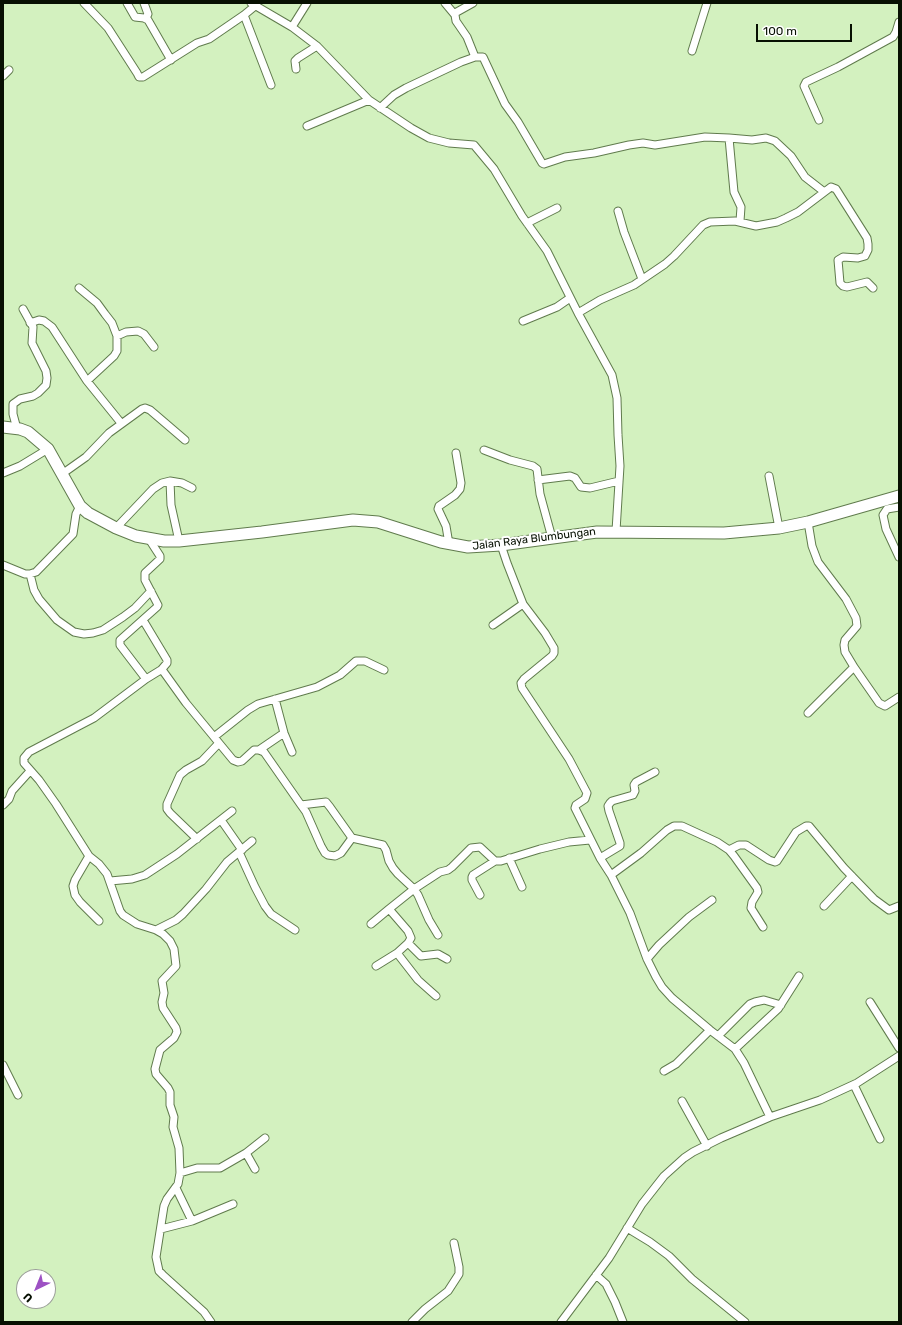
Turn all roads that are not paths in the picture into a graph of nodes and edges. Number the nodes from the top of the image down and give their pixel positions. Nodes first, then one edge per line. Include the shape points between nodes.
1 (84, 3) edge
2 (127, 3) edge
3 (144, 3) edge
4 (307, 3) edge
5 (445, 3) edge
6 (473, 3) edge
7 (707, 3) edge
8 (253, 5) edge
9 (244, 15) junction
10 (455, 15) junction
11 (146, 18) junction
12 (899, 22) edge
13 (292, 27) junction
14 (317, 46) junction
15 (692, 52) dead end
16 (475, 57) junction
17 (171, 60) junction
18 (296, 69) dead end
19 (10, 70) dead end
20 (3, 76) edge
21 (271, 84) dead end
22 (369, 100) junction
23 (380, 108) junction
24 (819, 120) dead end
25 (307, 126) dead end
26 (729, 138) junction
27 (823, 191) junction
28 (557, 208) dead end
29 (618, 211) dead end
30 (740, 221) junction
31 (527, 223) junction
32 (642, 279) junction
33 (79, 288) dead end
34 (873, 288) dead end
35 (570, 298) junction
36 (23, 309) dead end
37 (578, 314) junction
38 (523, 321) dead end
39 (30, 323) junction
40 (117, 336) junction
41 (154, 347) dead end
42 (87, 381) junction
43 (121, 423) junction
44 (3, 427) edge
45 (17, 429) junction
46 (185, 440) dead end
47 (48, 449) junction
48 (484, 450) dead end
49 (456, 453) dead end
50 (3, 473) edge
51 (62, 474) junction
52 (770, 476) dead end
53 (538, 480) junction
54 (170, 481) junction
55 (619, 481) junction
56 (192, 488) dead end
57 (899, 496) edge
58 (80, 506) junction
59 (899, 507) edge
60 (808, 522) junction
61 (116, 528) junction
62 (779, 528) junction
63 (616, 531) junction
64 (552, 538) junction
65 (149, 539) junction
66 (179, 541) junction
67 (449, 544) junction
68 (501, 545) junction
69 (899, 557) edge
70 (3, 565) edge
71 (30, 574) junction
72 (151, 591) junction
73 (523, 604) junction
74 (143, 620) junction
75 (493, 625) dead end
76 (854, 667) junction
77 (161, 670) junction
78 (384, 670) dead end
79 (146, 679) junction
80 (899, 697) edge
81 (275, 699) junction
82 (808, 713) dead end
83 (284, 733) junction
84 (214, 737) junction
85 (219, 743) junction
86 (259, 750) junction
87 (292, 752) dead end
88 (30, 771) junction
89 (655, 772) dead end
90 (3, 805) edge
91 (301, 805) junction
92 (232, 811) dead end
93 (221, 820) junction
94 (352, 838) junction
95 (197, 839) junction
96 (590, 840) junction
97 (252, 841) dead end
98 (729, 850) junction
99 (240, 851) junction
100 (89, 856) junction
101 (509, 858) junction
102 (600, 858) junction
103 (495, 861) junction
104 (611, 875) junction
105 (852, 876) junction
106 (110, 882) junction
107 (522, 887) dead end
108 (414, 889) junction
109 (480, 895) dead end
110 (712, 900) dead end
111 (824, 906) dead end
112 (899, 906) edge
113 (389, 909) junction
114 (99, 921) dead end
115 (371, 924) dead end
116 (763, 927) dead end
117 (156, 930) junction
118 (295, 930) dead end
119 (438, 935) dead end
120 (408, 943) junction
121 (397, 952) junction
122 (447, 959) dead end
123 (647, 959) junction
124 (376, 966) dead end
125 (799, 976) dead end
126 (436, 996) dead end
127 (870, 1002) dead end
128 (781, 1005) junction
129 (710, 1030) junction
130 (718, 1036) junction
131 (899, 1048) edge
132 (735, 1049) junction
133 (899, 1056) edge
134 (3, 1065) edge
135 (664, 1071) dead end
136 (854, 1085) junction
137 (18, 1095) dead end
138 (682, 1101) dead end
139 (770, 1117) junction
140 (265, 1138) dead end
141 (880, 1139) dead end
142 (706, 1146) junction
143 (246, 1153) junction
144 (255, 1169) dead end
145 (180, 1172) junction
146 (176, 1188) junction
147 (233, 1204) dead end
148 (192, 1221) junction
149 (627, 1228) junction
150 (161, 1229) junction
151 (454, 1243) dead end
152 (596, 1275) junction
153 (211, 1322) edge
154 (412, 1322) edge
155 (561, 1322) edge
156 (623, 1322) edge
157 (745, 1322) edge

1 - 17 street via 108,28 139,76 143,77
2 - 11 street via 135,17
3 - 11 street via 148,14
4 - 13 street
5 - 10 street
6 - 10 street
7 - 15 street
8 - 9 street
8 - 13 street
9 - 17 street via 209,39 197,43
9 - 21 street
10 - 16 street
11 - 17 street
12 - 24 street via 893,37 804,84
13 - 14 street
14 - 18 street via 295,61
14 - 22 street
16 - 23 street via 406,88
16 - 26 street via 485,59 500,96 544,164 565,157 643,143 655,145 705,137
19 - 20 street
22 - 23 street
22 - 25 street
23 - 31 street via 429,138 475,146 494,169
26 - 27 street via 766,138 775,141 792,156 806,177
26 - 30 street via 734,192 741,206
27 - 30 street via 798,212 777,222 756,226
27 - 34 street via 831,187 836,190 867,238 868,250 865,256 843,257 838,260 840,283 847,286 867,282
28 - 31 street
29 - 32 street
30 - 32 street via 710,222 703,225 674,256
31 - 35 street via 547,251
32 - 37 street
33 - 40 street via 105,314
35 - 37 street
35 - 38 street via 557,307
36 - 39 street
37 - 55 street via 612,375 618,410
39 - 42 street via 39,320 52,327
39 - 45 street via 33,331 32,343 47,378 46,384 38,393 13,404
40 - 41 street via 138,331 144,334
40 - 42 street via 117,351 114,356
42 - 43 street
43 - 46 street via 145,408
43 - 51 street via 86,457
44 - 45 main road, Jalan Raya Blumbungan
45 - 47 main road, Jalan Raya Blumbungan via 28,432
47 - 50 street
47 - 51 main road, Jalan Raya Blumbungan
48 - 53 street via 533,466 537,469
49 - 67 street via 460,489 455,496 438,506 446,526
51 - 58 main road, Jalan Raya Blumbungan
52 - 62 street
53 - 55 street via 570,476 575,478 581,487 590,488
53 - 64 street
54 - 56 street
54 - 61 street via 154,489
54 - 66 street via 171,505
55 - 63 street
57 - 60 main road, Jalan Raya Blumbungan
58 - 61 main road, Jalan Raya Blumbungan via 97,519
58 - 71 street via 73,534 45,565
59 - 69 street via 887,508 883,515 886,529
60 - 62 main road, Jalan Raya Blumbungan
60 - 76 street via 818,562 843,595 856,618 857,626 844,645
61 - 65 main road, Jalan Raya Blumbungan
62 - 63 main road, Jalan Raya Blumbungan via 724,533
63 - 64 main road, Jalan Raya Blumbungan
64 - 68 main road, Jalan Raya Blumbungan
65 - 66 main road, Jalan Raya Blumbungan
65 - 72 street via 160,556 144,577
66 - 67 main road, Jalan Raya Blumbungan via 353,520 378,522
67 - 68 main road, Jalan Raya Blumbungan via 468,547
68 - 73 street
70 - 71 street
71 - 72 street via 39,599 56,620 74,632 84,634 110,625 134,608
72 - 74 street via 158,605
73 - 75 street
73 - 96 street via 545,633 554,648 554,653 524,679 521,683 522,688 569,759 584,787 587,796 575,808
74 - 77 street via 167,660
74 - 79 street via 120,640 120,645
76 - 80 street via 882,705 885,706
76 - 82 street
77 - 79 street
77 - 84 street
78 - 81 street via 365,661 356,661 340,675 317,687
79 - 88 street via 94,718 25,755 24,763
81 - 83 street
81 - 84 street via 258,704 239,715
83 - 86 street
83 - 87 street
84 - 85 street
85 - 86 street via 233,760 238,762 254,750
85 - 95 street via 202,761 180,775 167,804 170,813
86 - 91 street via 264,752
88 - 90 street
88 - 100 street via 39,780
89 - 102 street via 636,782 632,795 612,801 608,806 620,843 617,849
91 - 94 street via 326,802
91 - 94 street via 328,855 335,856 341,853
92 - 93 street
93 - 95 street
93 - 99 street
94 - 108 street via 385,847 393,868
95 - 106 street via 145,875 132,880
96 - 101 street via 540,848
96 - 102 street
97 - 99 street
98 - 104 street via 699,833 682,826 674,826
98 - 105 street via 746,845 775,862 796,832 809,826
98 - 116 street via 757,888 758,892 751,908
99 - 117 street via 227,862 184,914
99 - 118 street via 265,906
100 - 106 street via 99,864
100 - 114 street via 73,886 80,902
101 - 103 street
101 - 107 street
102 - 104 street
103 - 108 street via 480,847 472,848 448,870 440,872
103 - 109 street via 472,877
104 - 123 street via 630,913
105 - 111 street
105 - 112 street via 885,908 889,910
106 - 117 street via 120,911 137,924
108 - 113 street
108 - 119 street
110 - 123 street via 689,917
113 - 115 street
113 - 120 street via 410,934
117 - 145 street via 170,941 176,964 162,981 162,1002 177,1032 160,1050 155,1069 159,1079 170,1092 174,1130 180,1148
120 - 121 street
120 - 122 street via 420,956 438,954
121 - 124 street
121 - 126 street via 418,980
123 - 129 street via 662,987
125 - 128 street
127 - 131 street
128 - 130 street via 764,1000 750,1004
128 - 132 street
129 - 130 street
129 - 135 street via 676,1064
130 - 132 street
132 - 139 street
133 - 136 street
134 - 137 street
136 - 139 street
136 - 141 street
138 - 142 street
139 - 142 street
140 - 143 street
142 - 149 street via 684,1158 664,1176
143 - 144 street
143 - 145 street via 220,1168 197,1168
145 - 146 street
146 - 148 street
146 - 150 street via 165,1202
147 - 148 street
148 - 150 street
149 - 152 street
149 - 157 street via 669,1256 692,1279
150 - 153 street via 156,1257 159,1271 204,1312
151 - 154 street via 459,1274 448,1291
152 - 155 street
152 - 156 street via 606,1284

